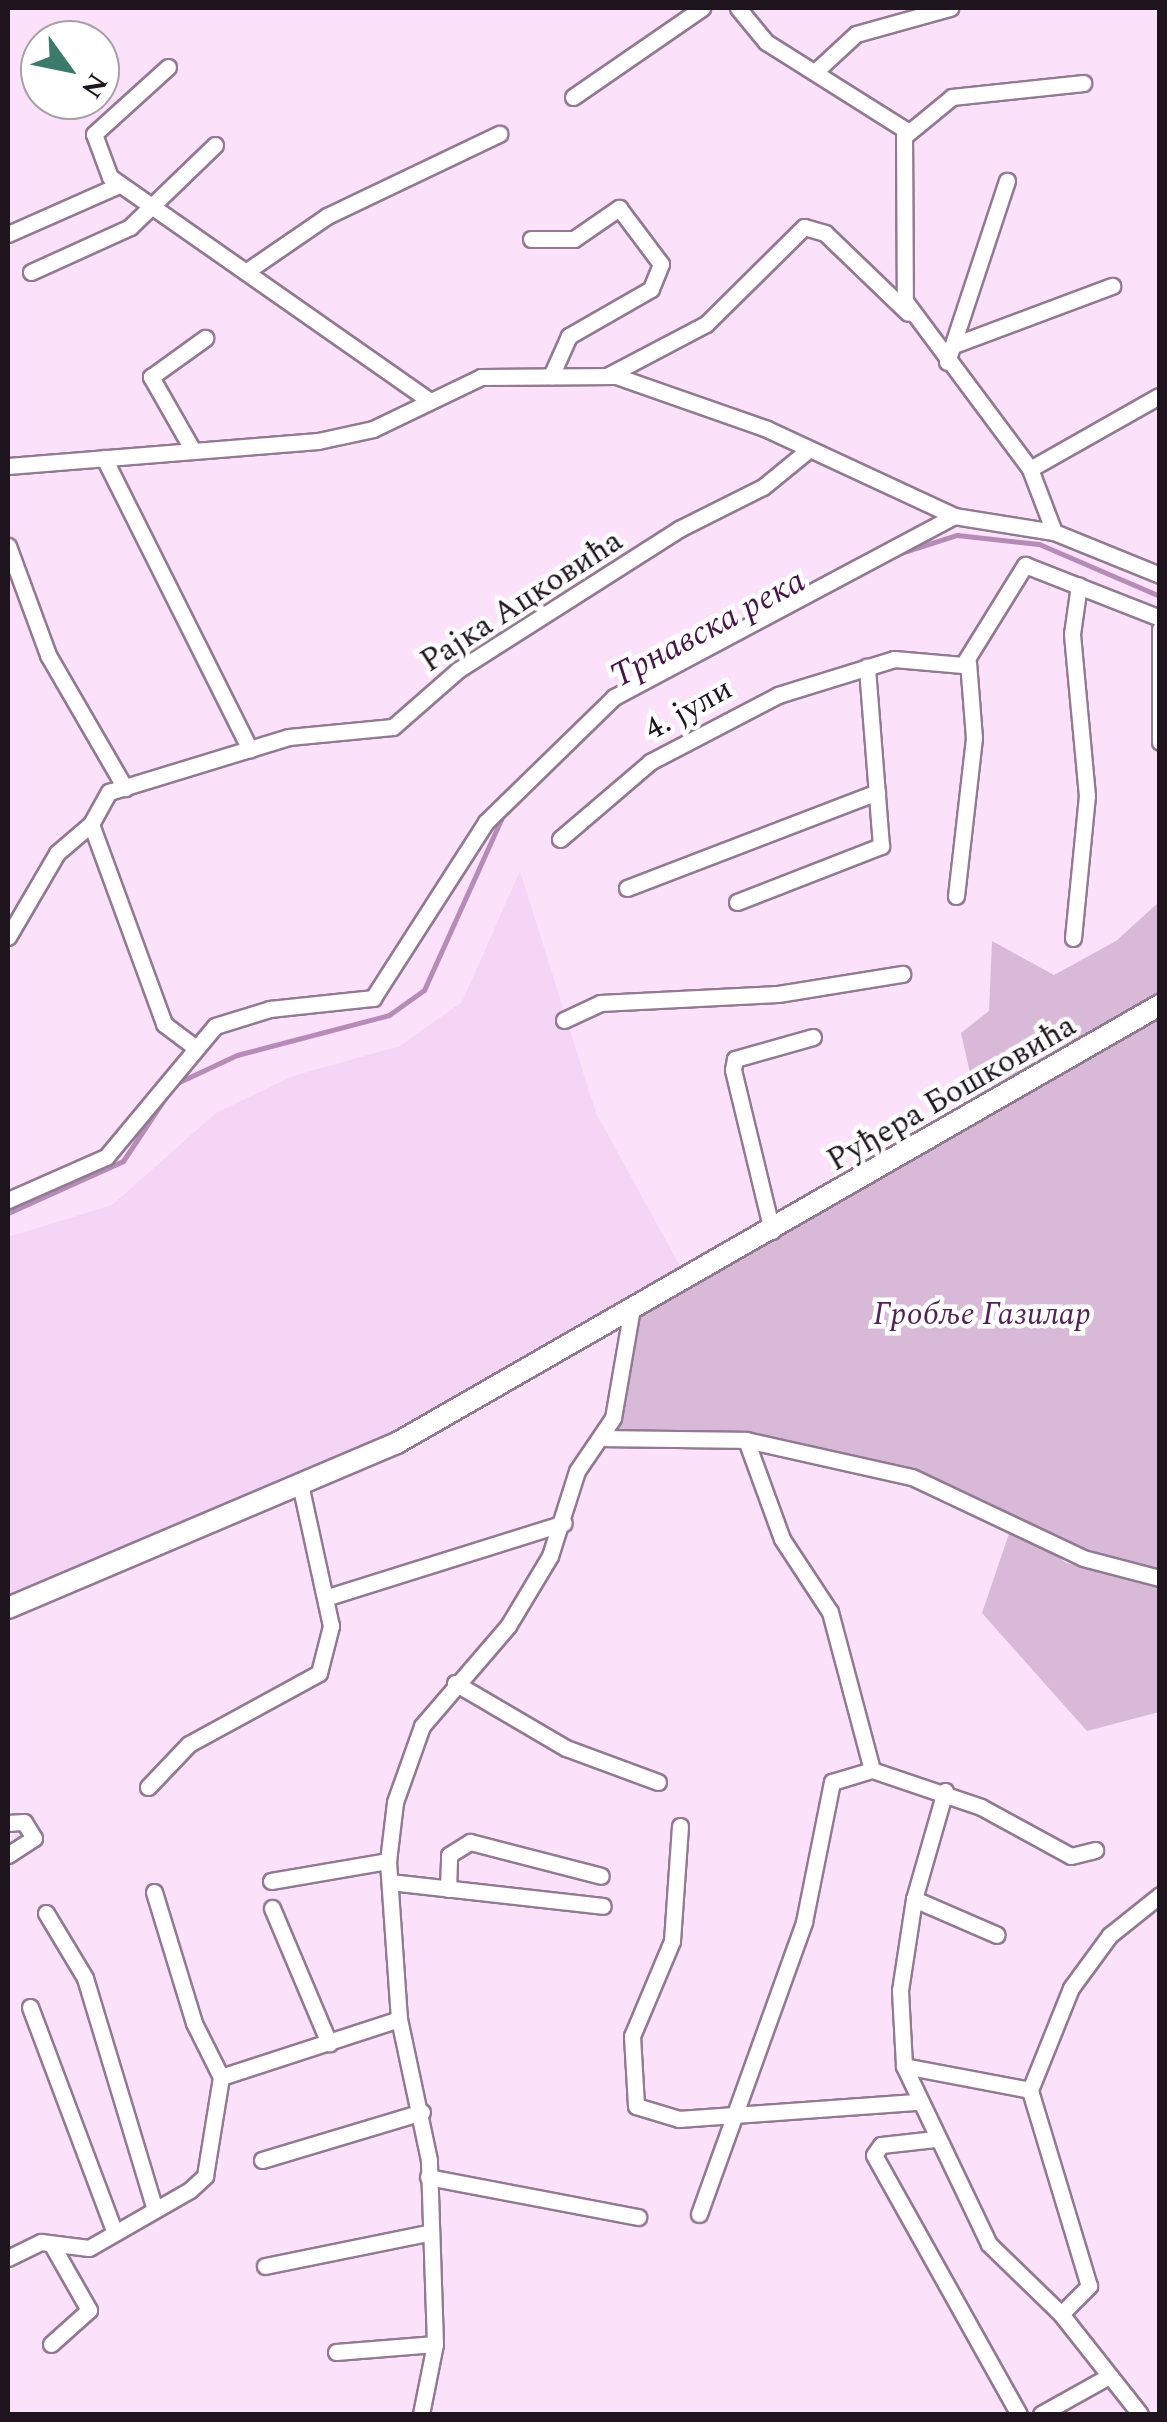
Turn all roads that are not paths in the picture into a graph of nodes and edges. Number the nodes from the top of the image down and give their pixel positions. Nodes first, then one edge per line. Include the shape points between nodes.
1 (702, 8) edge
2 (738, 8) edge
3 (950, 8) edge
4 (168, 68) dead end
5 (817, 70) junction
6 (1083, 83) dead end
7 (573, 97) dead end
8 (498, 134) dead end
9 (907, 134) junction
10 (215, 145) dead end
11 (1007, 181) dead end
12 (120, 185) junction
13 (151, 208) junction
14 (8, 234) edge
15 (531, 239) dead end
16 (247, 271) junction
17 (31, 272) dead end
18 (1112, 286) dead end
19 (912, 317) junction
20 (205, 338) dead end
21 (954, 345) junction
22 (947, 362) junction
23 (551, 376) junction
24 (606, 376) junction
25 (1159, 396) edge
26 (427, 400) junction
27 (191, 447) junction
28 (807, 450) junction
29 (104, 458) junction
30 (8, 466) edge
31 (1030, 468) junction
32 (954, 516) junction
33 (1054, 532) junction
34 (8, 546) edge
35 (1160, 575) edge
36 (1078, 585) junction
37 (1160, 618) edge
38 (1160, 629) edge
39 (968, 662) junction
40 (867, 667) junction
41 (1160, 742) edge
42 (250, 750) junction
43 (124, 788) junction
44 (877, 792) junction
45 (91, 824) junction
46 (560, 839) dead end
47 (626, 888) dead end
48 (956, 896) dead end
49 (737, 902) dead end
50 (8, 937) edge
51 (1074, 938) dead end
52 (902, 974) dead end
53 (1160, 1004) edge
54 (564, 1020) dead end
55 (813, 1037) dead end
56 (192, 1045) junction
57 (8, 1200) edge
58 (772, 1231) junction
59 (631, 1314) junction
60 (606, 1438) junction
61 (746, 1440) junction
62 (301, 1488) junction
63 (564, 1523) junction
64 (1160, 1578) edge
65 (328, 1597) junction
66 (8, 1608) edge
67 (454, 1683) junction
68 (872, 1770) junction
69 (658, 1782) dead end
70 (148, 1787) dead end
71 (945, 1791) junction
72 (8, 1823) edge
73 (680, 1826) dead end
74 (1095, 1850) dead end
75 (8, 1855) edge
76 (388, 1861) junction
77 (601, 1876) dead end
78 (271, 1882) dead end
79 (390, 1882) junction
80 (448, 1889) junction
81 (154, 1892) dead end
82 (1160, 1895) edge
83 (914, 1899) junction
84 (603, 1906) dead end
85 (272, 1908) dead end
86 (46, 1914) dead end
87 (998, 1935) dead end
88 (30, 2007) dead end
89 (399, 2019) junction
90 (329, 2043) junction
91 (904, 2066) junction
92 (221, 2077) junction
93 (1030, 2090) junction
94 (918, 2102) junction
95 (422, 2112) junction
96 (728, 2114) junction
97 (934, 2139) junction
98 (262, 2160) dead end
99 (428, 2177) junction
100 (154, 2210) junction
101 (698, 2214) dead end
102 (638, 2217) dead end
103 (114, 2233) junction
104 (427, 2234) junction
105 (53, 2247) junction
106 (8, 2258) edge
107 (265, 2266) dead end
108 (1061, 2314) junction
109 (52, 2344) dead end
110 (435, 2344) junction
111 (336, 2352) dead end
112 (1109, 2376) junction
113 (421, 2414) edge
114 (1019, 2414) edge
115 (1042, 2414) edge
116 (1140, 2414) edge

1 - 7 street
2 - 5 street via 761,38
3 - 5 street via 856,34
4 - 12 street via 94,134 99,161
5 - 9 street via 879,106
6 - 9 street via 952,97
8 - 16 street via 327,216
9 - 19 street via 901,284
10 - 13 street
11 - 21 street
12 - 13 street
12 - 14 street
13 - 16 street
13 - 17 street
15 - 23 street via 574,238 619,208 661,264 651,289 569,336
16 - 26 street
18 - 21 street
19 - 22 street
19 - 24 street via 825,232 804,227 706,324
20 - 27 street via 151,377
21 - 22 street
22 - 31 street
23 - 24 street
23 - 26 street via 481,377
24 - 28 street via 693,400
25 - 31 street
26 - 27 street via 356,434
27 - 29 street
28 - 32 street
28 - 42 street, Рајка Ацковића via 762,487 679,529 458,670 393,727 309,732
29 - 30 street
29 - 42 street
31 - 33 street
32 - 33 street
32 - 56 street via 591,716 486,822 373,998 248,1014
33 - 35 street
34 - 43 street via 40,640
36 - 37 street
36 - 39 street via 1025,566 978,628
36 - 51 street via 1072,634 1087,796
38 - 41 street
39 - 40 street, 4. јули via 894,658
39 - 48 street via 974,738
40 - 44 street
40 - 46 street, 4. јули via 778,695 680,742
42 - 43 street, Рајка Ацковића
43 - 45 street, Рајка Ацковића via 101,796
44 - 47 street
44 - 49 street via 877,850
45 - 50 street via 57,853
45 - 56 street via 164,1024
52 - 54 street via 778,994 600,1003
53 - 58 main road, Руђера Бошковића
55 - 58 street via 735,1059
56 - 57 street via 106,1158
58 - 59 main road, Руђера Бошковића
59 - 60 street
59 - 62 main road, Руђера Бошковића
60 - 61 street
60 - 63 street via 580,1464
61 - 64 street via 912,1477 1084,1558
61 - 68 street via 782,1539 830,1612
62 - 65 street
62 - 66 main road, Руђера Бошковића
63 - 65 street
63 - 67 street via 520,1610
65 - 70 street via 329,1642 314,1682 189,1744
67 - 69 street via 566,1748
67 - 76 street via 406,1762
68 - 71 street
68 - 96 street via 832,1782 804,1922
71 - 74 street via 1070,1856
71 - 83 street
72 - 75 street via 24,1822 34,1838
73 - 96 street via 672,1941 632,2036 631,2088 636,2106 655,2118
76 - 78 street
76 - 79 street
77 - 80 street via 470,1842 449,1855
79 - 80 street
79 - 89 street
80 - 84 street
81 - 92 street via 194,2023
82 - 93 street via 1110,1935 1071,1988
83 - 87 street
83 - 91 street via 900,1991
85 - 90 street
86 - 100 street via 85,1978
88 - 103 street
89 - 90 street
89 - 95 street
90 - 92 street
91 - 93 street
91 - 94 street
92 - 100 street via 205,2176
93 - 108 street via 1089,2286
94 - 96 street
94 - 97 street
95 - 98 street
95 - 99 street
96 - 101 street
97 - 108 street via 989,2244
97 - 114 street via 881,2145 874,2155
99 - 102 street
99 - 104 street
100 - 103 street
103 - 105 street via 89,2248
104 - 107 street
104 - 110 street
105 - 106 street via 41,2242
105 - 109 street via 89,2310
108 - 112 street
110 - 111 street
110 - 113 street
112 - 115 street
112 - 116 street

